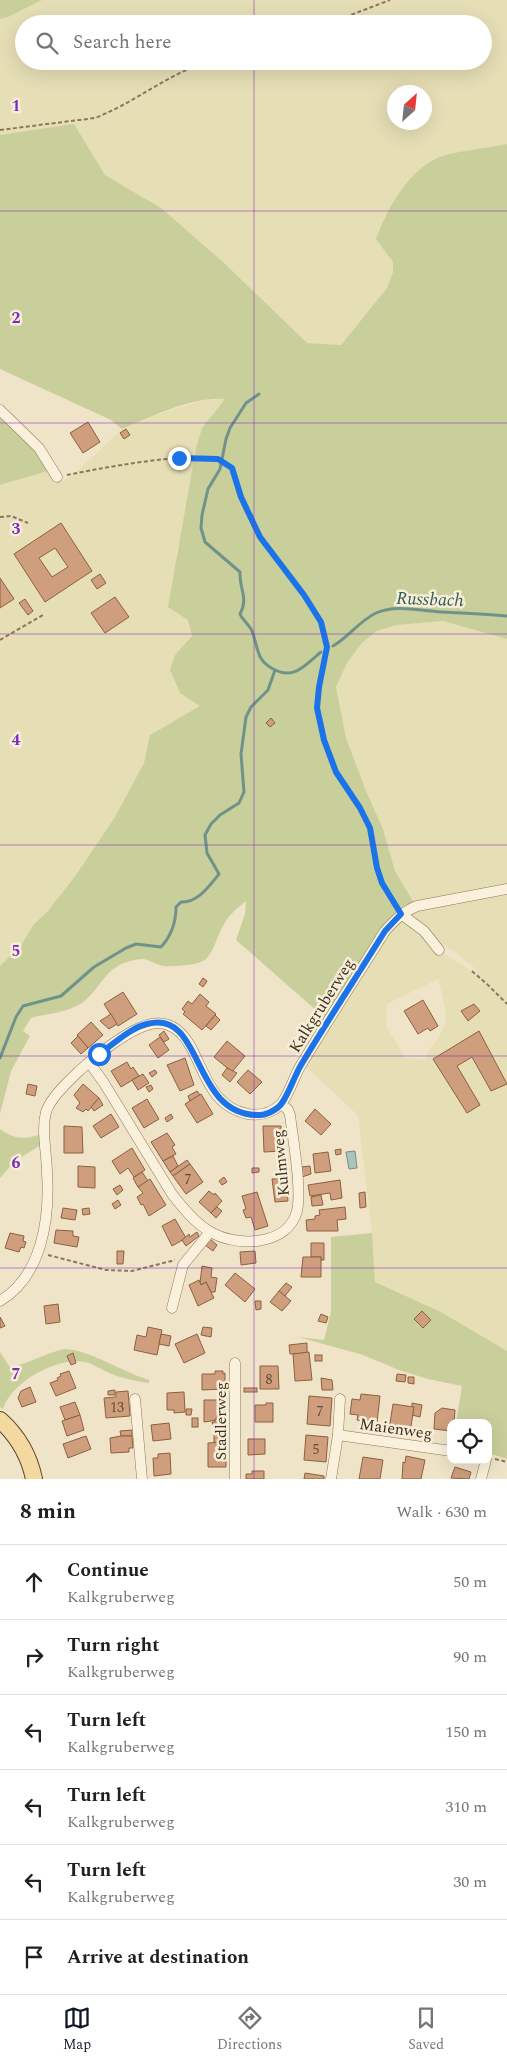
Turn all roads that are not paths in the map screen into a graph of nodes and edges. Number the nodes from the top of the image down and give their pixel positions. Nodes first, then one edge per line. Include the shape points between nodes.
1 (0, 410) edge
2 (57, 477) road end
3 (507, 889) edge
4 (401, 914) junction
5 (440, 950) dead end
6 (89, 1062) junction
7 (282, 1104) junction
8 (210, 1232) junction
9 (0, 1301) edge
10 (172, 1308) dead end
11 (235, 1363) dead end
12 (136, 1399) dead end
13 (340, 1399) dead end
14 (0, 1420) edge
15 (338, 1435) junction
16 (447, 1450) edge
17 (486, 1464) edge
18 (34, 1479) edge
19 (142, 1479) edge
20 (236, 1479) edge
21 (331, 1479) edge
22 (481, 1479) edge

1 - 2 street via 40,448
3 - 4 street, Kalkgruberweg via 417,906
4 - 5 street via 424,931
4 - 7 street, Kalkgruberweg via 385,931 300,1067
6 - 7 street via 137,1028 162,1022 176,1028 188,1042 210,1087 225,1104 234,1110 255,1115 263,1115
6 - 8 street, Kulmweg via 172,1194
6 - 9 street via 69,1081 46,1112 48,1194 38,1252 23,1283
7 - 8 street, Kulmweg via 290,1115 298,1186 293,1222 282,1234 251,1241 238,1242
8 - 10 street via 187,1259 180,1273
11 - 20 street, Stadlerweg
12 - 19 street
13 - 15 street, Maienweg
14 - 18 main road via 20,1442
15 - 16 street, Maienweg
15 - 21 street, Maienweg
17 - 22 street

